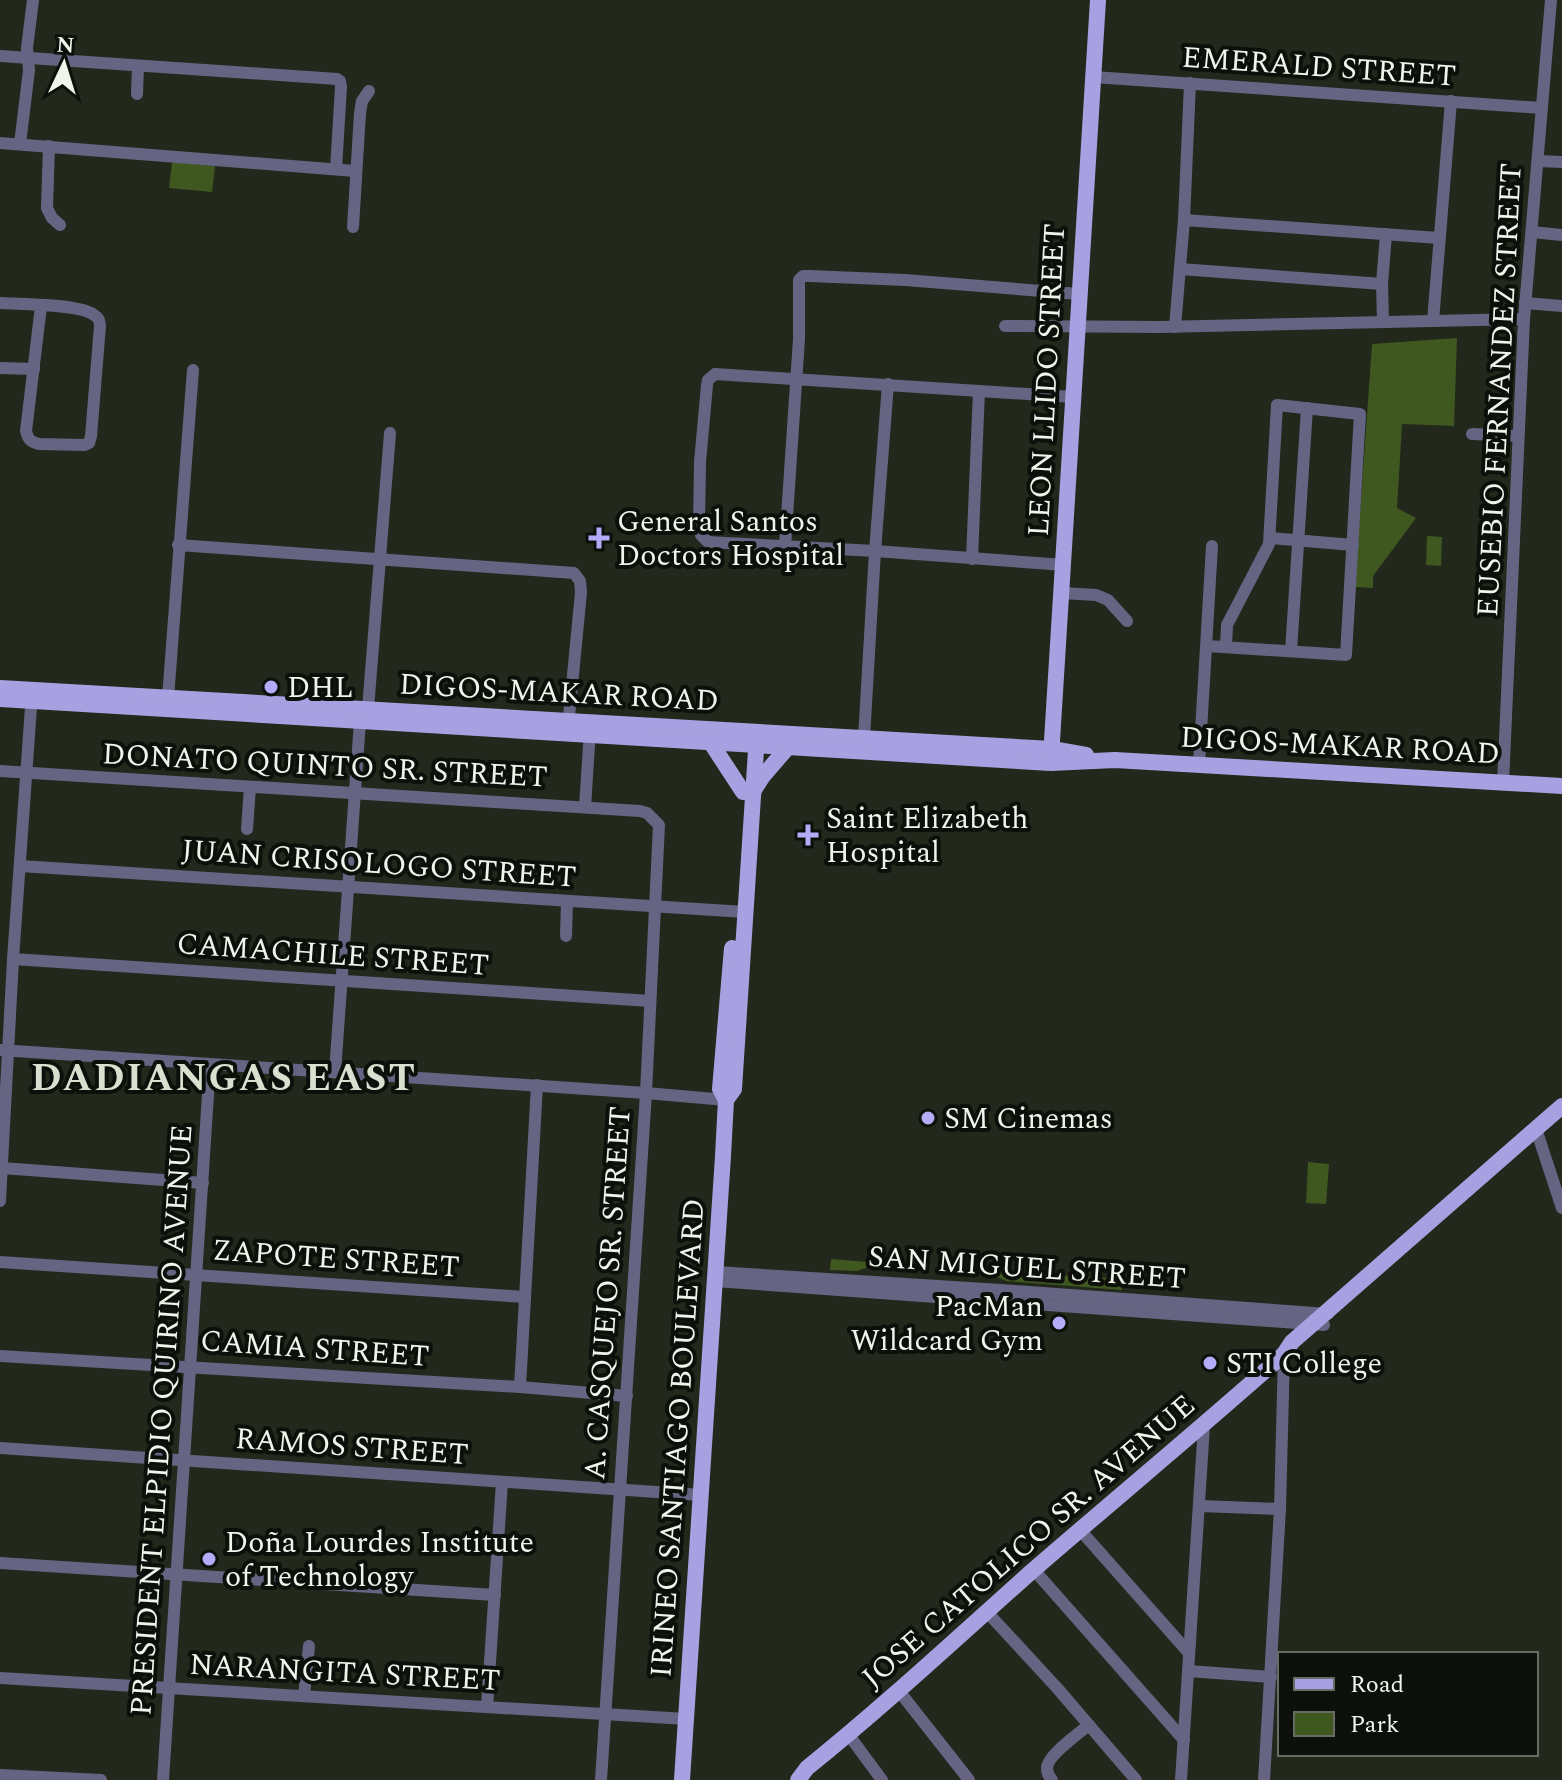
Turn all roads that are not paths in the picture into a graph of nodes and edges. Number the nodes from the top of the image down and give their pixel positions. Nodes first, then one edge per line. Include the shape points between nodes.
1 (33, 0) edge
2 (1098, 0) edge
3 (1551, 0) edge
4 (0, 56) edge
5 (27, 58) junction
6 (138, 66) junction
7 (1093, 77) junction
8 (1190, 83) junction
9 (369, 91) dead end
10 (137, 94) dead end
11 (1451, 101) junction
12 (1542, 108) junction
13 (0, 143) edge
14 (20, 144) junction
15 (49, 146) junction
16 (1538, 161) junction
17 (1562, 162) edge
18 (336, 169) junction
19 (355, 171) junction
20 (1184, 220) junction
21 (60, 225) dead end
22 (353, 227) dead end
23 (1532, 232) junction
24 (1386, 234) junction
25 (1562, 235) edge
26 (1439, 238) junction
27 (1180, 269) junction
28 (1382, 284) junction
29 (1079, 294) junction
30 (0, 303) edge
31 (1525, 303) junction
32 (41, 306) junction
33 (1562, 306) edge
34 (1524, 319) junction
35 (1383, 321) junction
36 (1433, 321) junction
37 (1005, 326) dead end
38 (1077, 327) junction
39 (1175, 327) junction
40 (0, 368) edge
41 (34, 369) junction
42 (193, 370) dead end
43 (796, 379) junction
44 (888, 384) junction
45 (979, 391) junction
46 (1073, 397) junction
47 (1307, 408) junction
48 (390, 433) dead end
49 (1472, 434) dead end
50 (1518, 436) junction
51 (1270, 538) junction
52 (1298, 540) junction
53 (178, 545) junction
54 (1353, 545) junction
55 (785, 546) junction
56 (1212, 546) dead end
57 (875, 551) junction
58 (379, 558) junction
59 (972, 559) junction
60 (1064, 565) junction
61 (1062, 593) junction
62 (1127, 621) dead end
63 (1208, 624) junction
64 (1227, 625) junction
65 (1207, 646) junction
66 (1226, 647) junction
67 (1291, 651) junction
68 (0, 688) edge
69 (32, 696) junction
70 (168, 698) junction
71 (0, 699) edge
72 (364, 715) junction
73 (568, 728) junction
74 (590, 729) junction
75 (751, 738) junction
76 (864, 738) junction
77 (711, 743) junction
78 (788, 747) junction
79 (1051, 756) junction
80 (1199, 765) junction
81 (0, 771) edge
82 (26, 773) junction
83 (1503, 783) junction
84 (1562, 786) edge
85 (250, 787) junction
86 (748, 792) junction
87 (355, 794) junction
88 (585, 807) junction
89 (647, 813) joint
90 (247, 829) dead end
91 (20, 866) junction
92 (348, 886) junction
93 (567, 901) junction
94 (656, 906) junction
95 (740, 912) junction
96 (566, 936) dead end
97 (13, 959) junction
98 (342, 980) junction
99 (650, 1001) junction
100 (5, 1050) edge
101 (210, 1064) junction
102 (335, 1072) junction
103 (537, 1085) junction
104 (646, 1093) junction
105 (726, 1100) junction
106 (1562, 1106) edge
107 (1562, 1118) edge
108 (1538, 1133) junction
109 (2, 1168) junction
110 (203, 1183) junction
111 (0, 1201) edge
112 (1562, 1208) edge
113 (0, 1262) edge
114 (196, 1274) junction
115 (716, 1276) junction
116 (525, 1297) junction
117 (1324, 1320) junction
118 (1284, 1354) junction
119 (0, 1356) edge
120 (190, 1366) junction
121 (520, 1387) junction
122 (627, 1396) junction
123 (1204, 1426) junction
124 (0, 1448) edge
125 (184, 1461) junction
126 (502, 1482) junction
127 (620, 1489) junction
128 (701, 1495) junction
129 (1200, 1506) junction
130 (1280, 1509) junction
131 (1081, 1531) junction
132 (0, 1563) edge
133 (1034, 1570) junction
134 (178, 1575) junction
135 (495, 1595) junction
136 (987, 1612) junction
137 (309, 1646) dead end
138 (1189, 1653) junction
139 (1188, 1671) junction
140 (1271, 1677) junction
141 (0, 1678) edge
142 (170, 1689) junction
143 (899, 1691) junction
144 (304, 1696) junction
145 (487, 1707) junction
146 (605, 1714) junction
147 (687, 1719) junction
148 (1089, 1725) junction
149 (848, 1734) junction
150 (1184, 1740) junction
151 (0, 1775) edge
152 (798, 1776) edge
153 (16, 1778) edge
154 (101, 1780) edge
155 (163, 1780) edge
156 (601, 1780) edge
157 (682, 1780) edge
158 (882, 1780) edge
159 (969, 1780) edge
160 (1052, 1780) edge
161 (1136, 1780) edge
162 (1181, 1780) edge
163 (1264, 1780) edge

1 - 5 street
2 - 7 main road, LEON LLIDO STREET
3 - 12 street, EUSEBIO FERNANDEZ STREET
4 - 5 street
5 - 6 street
5 - 14 street
6 - 10 street
6 - 18 street via 340,81
7 - 8 street, EMERALD STREET
7 - 29 main road, LEON LLIDO STREET
8 - 11 street, EMERALD STREET
8 - 20 street
9 - 19 street via 362,101
11 - 12 street, EMERALD STREET
11 - 26 street
12 - 16 street, EUSEBIO FERNANDEZ STREET
13 - 14 street
14 - 15 street
15 - 18 street
15 - 21 street via 47,208
16 - 17 street
16 - 23 street, EUSEBIO FERNANDEZ STREET
18 - 19 street
19 - 22 street
20 - 24 street
20 - 27 street
23 - 25 street
23 - 31 street, EUSEBIO FERNANDEZ STREET
24 - 26 street
24 - 28 street
26 - 36 street
27 - 28 street
27 - 39 street
28 - 35 street
29 - 38 main road, LEON LLIDO STREET
29 - 43 street via 803,276 798,287
30 - 32 street
31 - 33 street
31 - 34 street, EUSEBIO FERNANDEZ STREET
32 - 41 street
32 - 41 street via 84,310 99,320 89,443 39,444 28,438
34 - 36 street
34 - 50 street, EUSEBIO FERNANDEZ STREET
35 - 36 street
35 - 39 street
37 - 38 street
38 - 39 street
38 - 46 main road, LEON LLIDO STREET
40 - 41 street
42 - 53 street
43 - 44 street
43 - 55 street
43 - 55 street via 711,377 700,462 698,515 703,539
44 - 45 street
44 - 57 street
45 - 46 street
45 - 59 street
46 - 60 main road, LEON LLIDO STREET
47 - 51 street via 1277,405
47 - 52 street
47 - 54 street via 1360,414
48 - 58 street
49 - 50 street
50 - 83 street, EUSEBIO FERNANDEZ STREET
51 - 52 street
51 - 64 street
52 - 54 street
52 - 67 street
53 - 58 street
53 - 70 street
54 - 67 street via 1346,655
55 - 57 street
56 - 63 street
57 - 59 street
57 - 76 street
58 - 72 street
58 - 73 street via 574,573 581,592
59 - 60 street
60 - 61 main road, LEON LLIDO STREET
61 - 62 street via 1108,600
61 - 79 main road, LEON LLIDO STREET
63 - 64 street
63 - 65 street
64 - 66 street
65 - 66 street
65 - 80 street
66 - 67 street
68 - 69 main road, DIGOS-MAKAR ROAD
69 - 70 main road, DIGOS-MAKAR ROAD
69 - 71 main road, DIGOS-MAKAR ROAD
69 - 72 main road, DIGOS-MAKAR ROAD
69 - 82 street
70 - 72 main road, DIGOS-MAKAR ROAD
72 - 73 main road, DIGOS-MAKAR ROAD
72 - 87 street
73 - 74 main road, DIGOS-MAKAR ROAD
74 - 75 main road, DIGOS-MAKAR ROAD
74 - 77 main road, DIGOS-MAKAR ROAD
74 - 88 street
75 - 76 main road, DIGOS-MAKAR ROAD
75 - 77 main road, DIGOS-MAKAR ROAD
75 - 78 main road, DIGOS-MAKAR ROAD
75 - 86 main road, IRINEO SANTIAGO BOULEVARD
76 - 79 main road, DIGOS-MAKAR ROAD
77 - 86 main road
78 - 79 main road, DIGOS-MAKAR ROAD
78 - 86 main road
79 - 80 main road, DIGOS-MAKAR ROAD
80 - 83 main road, DIGOS-MAKAR ROAD
81 - 82 street, DONATO QUINTO SR. STREET
82 - 85 street, DONATO QUINTO SR. STREET
82 - 91 street
83 - 84 main road, DIGOS-MAKAR ROAD
85 - 87 street, DONATO QUINTO SR. STREET
85 - 90 street
86 - 95 main road, IRINEO SANTIAGO BOULEVARD
87 - 88 street, DONATO QUINTO SR. STREET
87 - 92 street
88 - 89 street, DONATO QUINTO SR. STREET
89 - 94 street, A. CASQUEJO SR. STREET via 660,830
91 - 92 street, JUAN CRISOLOGO STREET
91 - 97 street
92 - 93 street, JUAN CRISOLOGO STREET
92 - 98 street
93 - 94 street, JUAN CRISOLOGO STREET
93 - 96 street
94 - 95 street, JUAN CRISOLOGO STREET
94 - 99 street, A. CASQUEJO SR. STREET
95 - 105 main road, IRINEO SANTIAGO BOULEVARD via 734,1089
97 - 98 street, CAMACHILE STREET
97 - 100 street
98 - 99 street, CAMACHILE STREET
98 - 102 street
99 - 104 street, A. CASQUEJO SR. STREET
100 - 101 street
100 - 109 street
101 - 102 street
101 - 110 street, PRESIDENT ELPIDIO QUIRINO AVENUE
102 - 103 street
103 - 104 street
103 - 116 street
104 - 105 street
104 - 122 street, A. CASQUEJO SR. STREET
105 - 115 main road, IRINEO SANTIAGO BOULEVARD
106 - 108 main road, JOSE CATOLICO SR. AVENUE
107 - 108 main road, JOSE CATOLICO SR. AVENUE
108 - 112 street
108 - 117 main road, JOSE CATOLICO SR. AVENUE
109 - 110 street
109 - 111 street
110 - 114 street, PRESIDENT ELPIDIO QUIRINO AVENUE
113 - 114 street, ZAPOTE STREET
114 - 116 street, ZAPOTE STREET
114 - 120 street, PRESIDENT ELPIDIO QUIRINO AVENUE
115 - 117 street, SAN MIGUEL STREET
115 - 128 main road, IRINEO SANTIAGO BOULEVARD
116 - 121 street
117 - 118 main road, JOSE CATOLICO SR. AVENUE
118 - 123 main road, JOSE CATOLICO SR. AVENUE
118 - 130 street
119 - 120 street, CAMIA STREET
120 - 121 street, CAMIA STREET
120 - 125 street, PRESIDENT ELPIDIO QUIRINO AVENUE
121 - 122 street, CAMIA STREET
122 - 127 street, A. CASQUEJO SR. STREET
123 - 129 street
123 - 131 main road, JOSE CATOLICO SR. AVENUE
124 - 125 street, RAMOS STREET
125 - 126 street, RAMOS STREET
125 - 134 street, PRESIDENT ELPIDIO QUIRINO AVENUE
126 - 127 street, RAMOS STREET
126 - 135 street
127 - 128 street, RAMOS STREET
127 - 146 street, A. CASQUEJO SR. STREET
128 - 147 main road, IRINEO SANTIAGO BOULEVARD
129 - 130 street
129 - 138 street
130 - 140 street
131 - 133 main road, JOSE CATOLICO SR. AVENUE
131 - 138 street
132 - 134 street
133 - 136 main road, JOSE CATOLICO SR. AVENUE
133 - 150 street
134 - 135 street
134 - 142 street, PRESIDENT ELPIDIO QUIRINO AVENUE
135 - 145 street
136 - 143 main road, JOSE CATOLICO SR. AVENUE
136 - 148 street
137 - 144 street
138 - 139 street
139 - 140 street
139 - 150 street
140 - 163 street
141 - 142 street, NARANGITA STREET
142 - 144 street, NARANGITA STREET
142 - 155 street, PRESIDENT ELPIDIO QUIRINO AVENUE
143 - 149 main road, JOSE CATOLICO SR. AVENUE
143 - 159 street
144 - 145 street, NARANGITA STREET
145 - 146 street, NARANGITA STREET
146 - 147 street, NARANGITA STREET
146 - 156 street, A. CASQUEJO SR. STREET
147 - 157 main road, IRINEO SANTIAGO BOULEVARD
148 - 160 street via 1050,1758 1047,1773
148 - 161 street
149 - 152 main road, JOSE CATOLICO SR. AVENUE
149 - 158 street
150 - 162 street
151 - 153 street
153 - 154 street

